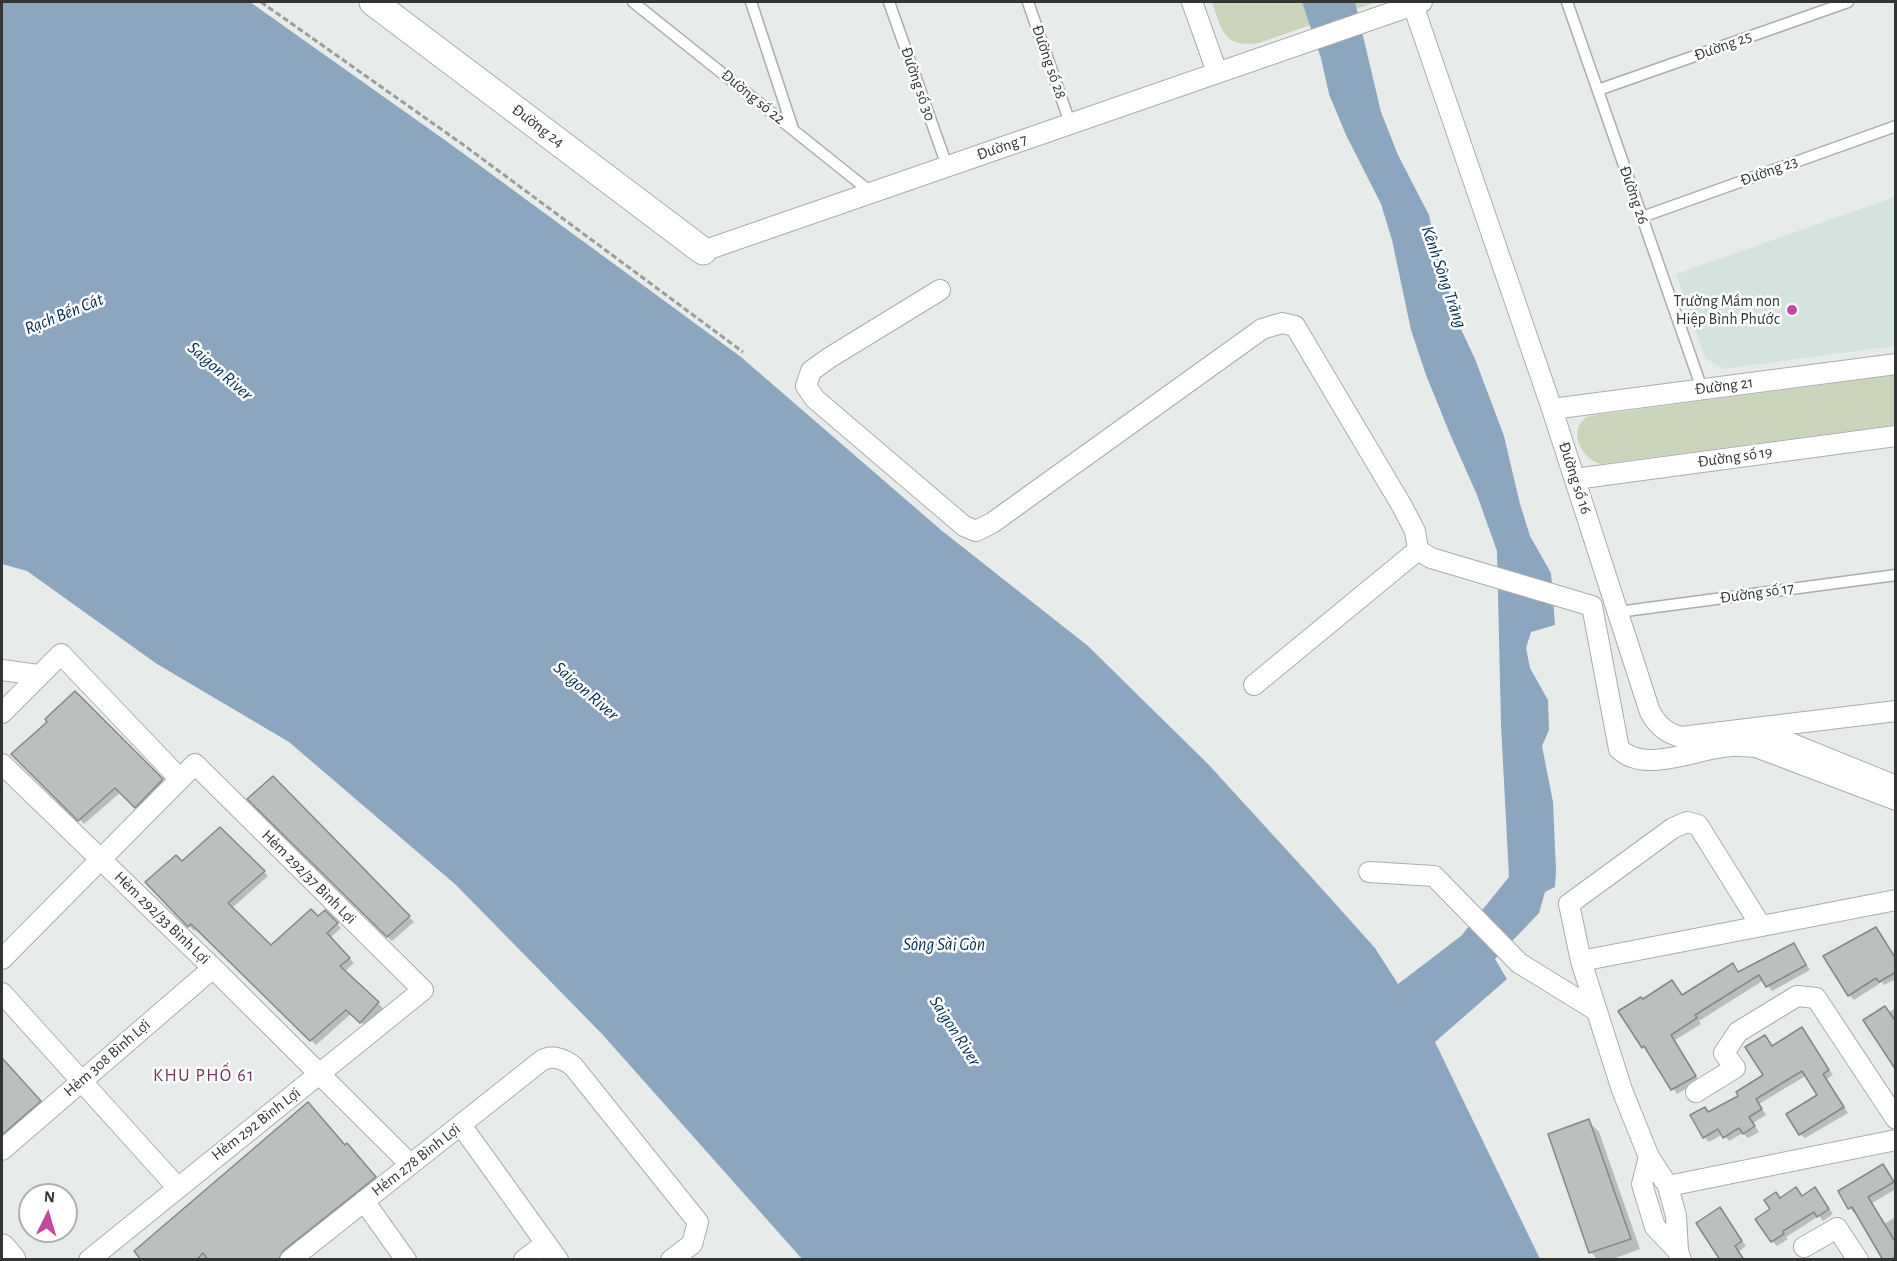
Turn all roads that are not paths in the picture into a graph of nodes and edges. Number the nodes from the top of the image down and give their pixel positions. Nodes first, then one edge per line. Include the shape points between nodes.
1 (373, 2) edge
2 (633, 2) edge
3 (751, 2) edge
4 (889, 2) edge
5 (1028, 2) edge
6 (1192, 2) edge
7 (1567, 2) edge
8 (1848, 2) edge
9 (1415, 3) edge
10 (1217, 72) junction
11 (1598, 90) junction
12 (1070, 123) junction
13 (1896, 126) edge
14 (793, 129) junction
15 (947, 166) junction
16 (872, 192) junction
17 (1642, 217) junction
18 (703, 251) joint
19 (940, 290) dead end
20 (1896, 364) edge
21 (1702, 389) junction
22 (1552, 409) junction
23 (1896, 436) edge
24 (1575, 479) junction
25 (1418, 550) junction
26 (1896, 574) edge
27 (1618, 612) junction
28 (2, 670) edge
29 (38, 675) junction
30 (1254, 685) dead end
31 (1896, 711) edge
32 (2, 713) edge
33 (1755, 729) junction
34 (2, 764) edge
35 (180, 779) junction
36 (1896, 786) edge
37 (1896, 800) edge
38 (102, 860) junction
39 (1369, 872) dead end
40 (1896, 900) edge
41 (1761, 926) junction
42 (2, 959) edge
43 (1581, 962) junction
44 (213, 968) junction
45 (423, 990) joint
46 (2, 993) edge
47 (1597, 1011) junction
48 (320, 1073) junction
49 (81, 1081) junction
50 (1696, 1092) dead end
51 (1896, 1119) edge
52 (461, 1125) junction
53 (1896, 1140) edge
54 (2, 1150) edge
55 (1649, 1157) junction
56 (410, 1164) junction
57 (1668, 1186) junction
58 (177, 1187) junction
59 (364, 1201) junction
60 (546, 1243) junction
61 (1804, 1247) dead end
62 (2, 1248) edge
63 (1679, 1255) edge
64 (12, 1260) edge
65 (89, 1260) edge
66 (290, 1260) edge
67 (406, 1260) edge
68 (524, 1260) edge
69 (558, 1260) edge
70 (671, 1260) edge
71 (1857, 1260) edge

1 - 18 street, Đường 24
2 - 14 lane, Đường số 22
3 - 14 lane
4 - 15 lane, Đường số 30
5 - 12 lane, Đường số 28
6 - 10 street
7 - 11 lane, Đường 26
8 - 11 lane, Đường 25
9 - 10 street, Đường 7
9 - 22 street, Đường số 16
10 - 12 street, Đường 7
11 - 17 lane, Đường 26
12 - 15 street, Đường 7
13 - 17 lane, Đường 23
14 - 16 lane, Đường số 22
15 - 16 street, Đường 7
16 - 18 street, Đường 7
17 - 21 lane, Đường 26
19 - 25 street via 811,371 806,386 815,399 964,526 976,531 992,523 1262,329 1282,323 1295,326 1301,336 1402,506 1415,531
20 - 21 street, Đường 21
21 - 22 street, Đường 21
22 - 24 street, Đường số 16
23 - 24 street, Đường số 19
24 - 27 street, Đường số 16
25 - 30 street
25 - 37 street via 1431,558 1593,606 1619,749 1627,757 1658,760 1732,746 1756,747
26 - 27 lane, Đường số 17
27 - 33 street, Đường số 16 via 1656,723 1668,733 1682,737
28 - 29 street
29 - 32 street
29 - 35 street via 61,654
31 - 33 street, Đường số 16
33 - 36 street
34 - 38 street, Hẻm 292/33 Bình Lợi
35 - 38 street
35 - 45 street, Hẻm 292/37 Bình Lợi via 195,764
38 - 42 street
38 - 44 street, Hẻm 292/33 Bình Lợi
39 - 47 street via 1434,876 1519,963
40 - 41 street
41 - 43 street
41 - 43 street via 1698,825 1687,822 1673,828 1569,904
43 - 47 street
44 - 48 street, Hẻm 292/33 Bình Lợi
44 - 49 street, Hẻm 308 Bình Lợi
45 - 48 street, Hẻm 292 Bình Lợi
46 - 49 street
47 - 55 street
48 - 56 street, Hẻm 292/33 Bình Lợi
48 - 58 street, Hẻm 292 Bình Lợi
49 - 54 street, Hẻm 308 Bình Lợi
49 - 58 street
50 - 51 street via 1735,1068 1724,1053 1738,1032 1797,996 1815,998
52 - 56 street, Hẻm 278 Bình Lợi
52 - 60 street
52 - 70 street, Hẻm 278 Bình Lợi via 541,1061 566,1061 698,1222 692,1244
53 - 57 street
55 - 57 street
55 - 63 street via 1642,1184 1654,1227
56 - 59 street, Hẻm 278 Bình Lợi
57 - 63 street via 1676,1216
58 - 65 street, Hẻm 292 Bình Lợi
59 - 66 street, Hẻm 278 Bình Lợi
59 - 67 street
60 - 68 street
60 - 69 street
61 - 71 street via 1837,1228
62 - 64 street

